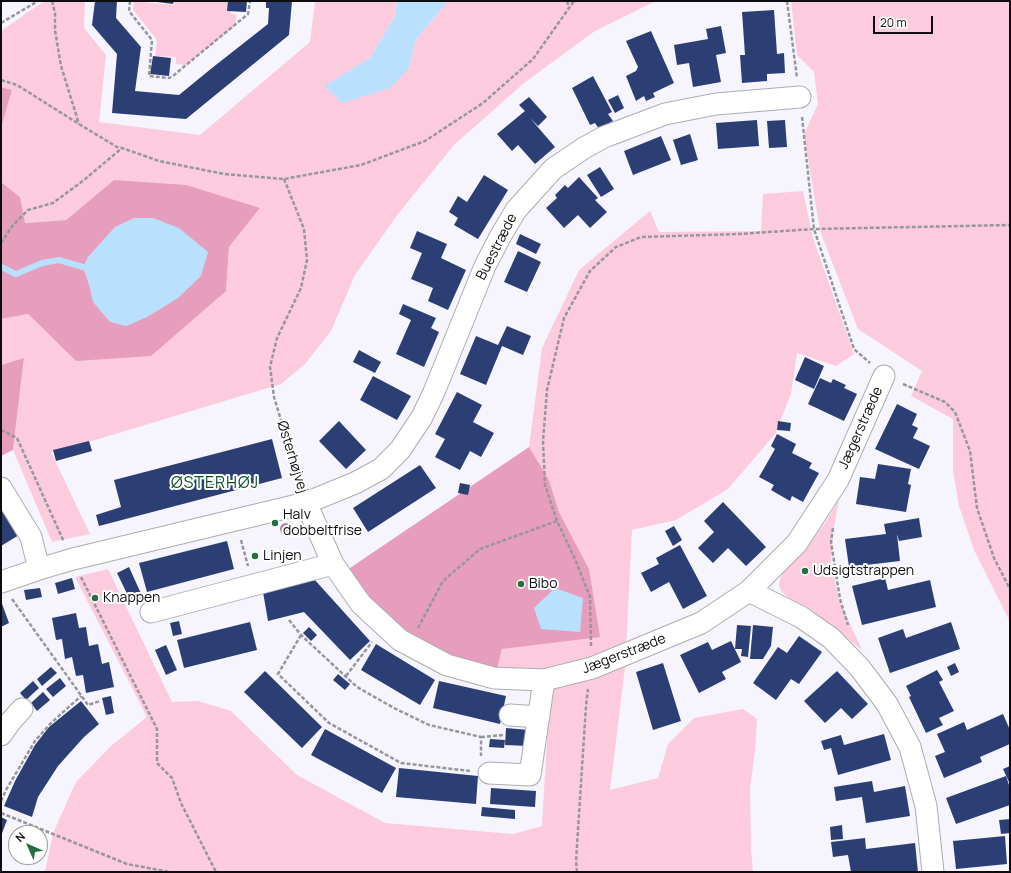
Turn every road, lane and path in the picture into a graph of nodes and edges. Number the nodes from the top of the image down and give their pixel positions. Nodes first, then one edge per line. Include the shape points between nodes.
1 (38, 1) edge
2 (52, 1) edge
3 (130, 1) edge
4 (250, 1) edge
5 (567, 1) edge
6 (574, 1) edge
7 (788, 1) edge
8 (570, 9) junction
9 (1, 23) edge
10 (1, 80) edge
11 (800, 97) junction
12 (79, 124) junction
13 (122, 148) junction
14 (284, 179) junction
15 (1010, 224) edge
16 (814, 229) junction
17 (1, 243) edge
18 (884, 376) junction
19 (1, 430) edge
20 (1, 488) edge
21 (306, 503) junction
22 (235, 520) junction
23 (556, 521) junction
24 (833, 526) dead end
25 (73, 559) junction
26 (332, 564) junction
27 (39, 569) junction
28 (254, 585) junction
29 (5, 589) edge
30 (1010, 589) edge
31 (749, 591) junction
32 (151, 612) dead end
33 (289, 620) dead end
34 (385, 626) junction
35 (849, 630) dead end
36 (300, 635) junction
37 (410, 645) junction
38 (592, 668) junction
39 (346, 676) junction
40 (544, 680) junction
41 (81, 696) junction
42 (100, 701) dead end
43 (22, 709) dead end
44 (510, 715) dead end
45 (539, 717) junction
46 (1, 735) edge
47 (485, 773) junction
48 (1, 801) edge
49 (1, 813) edge
50 (170, 872) edge
51 (216, 872) edge
52 (577, 872) edge
53 (933, 872) edge

1 - 9 path
2 - 12 path via 62,66
3 - 4 path via 129,11 152,40 149,76 169,78 248,14
5 - 8 path
6 - 8 path
7 - 11 path
8 - 14 path via 533,59 484,103 425,141 361,164
10 - 12 path via 17,85
11 - 16 path
11 - 21 street, Buestræde via 716,104 665,114 604,137 553,169 516,210 500,236 422,417 400,450 381,469 355,483
12 - 13 path
13 - 14 path via 159,161 224,174
13 - 17 path via 53,203 28,210 12,225
14 - 21 path, Østerhøjvej via 304,229 307,260 301,288 277,338 270,367 274,397
15 - 16 path
16 - 18 path via 854,349
16 - 23 path via 641,238 616,247 590,271 564,318 547,390 542,441 545,485
18 - 30 path via 945,402 955,412 970,451 977,508 994,558
18 - 31 street, Jægerstræde via 838,480 797,543
19 - 25 path via 17,438
20 - 27 street via 31,536
21 - 22 street, Østerhøjvej
21 - 26 street, Jægerstræde
22 - 25 street, Østerhøjvej
22 - 28 path
23 - 37 path via 480,549 443,581
23 - 38 path via 590,597
24 - 35 path via 832,549 840,599
25 - 27 street, Østerhøjvej
25 - 51 path via 157,729 157,763 172,778 181,803
26 - 28 street
26 - 34 street, Jægerstræde via 361,604
27 - 29 street, Østerhøjvej
28 - 32 street
29 - 41 path
31 - 38 street, Jægerstræde via 701,623
31 - 53 street via 801,617 831,638 860,668 887,704 910,747 926,806
33 - 36 path
34 - 37 street, Jægerstræde via 400,640
34 - 39 path
36 - 39 path
36 - 47 path via 278,674 329,723 401,763
37 - 40 street, Jægerstræde via 447,665 494,678
38 - 40 street, Jægerstræde
38 - 52 path via 586,706
39 - 47 path via 357,687 394,708 429,724 481,738
40 - 45 street
41 - 42 path via 88,705
41 - 48 path via 35,741
43 - 46 street
44 - 45 street
45 - 47 street via 530,774
49 - 50 path via 115,860

